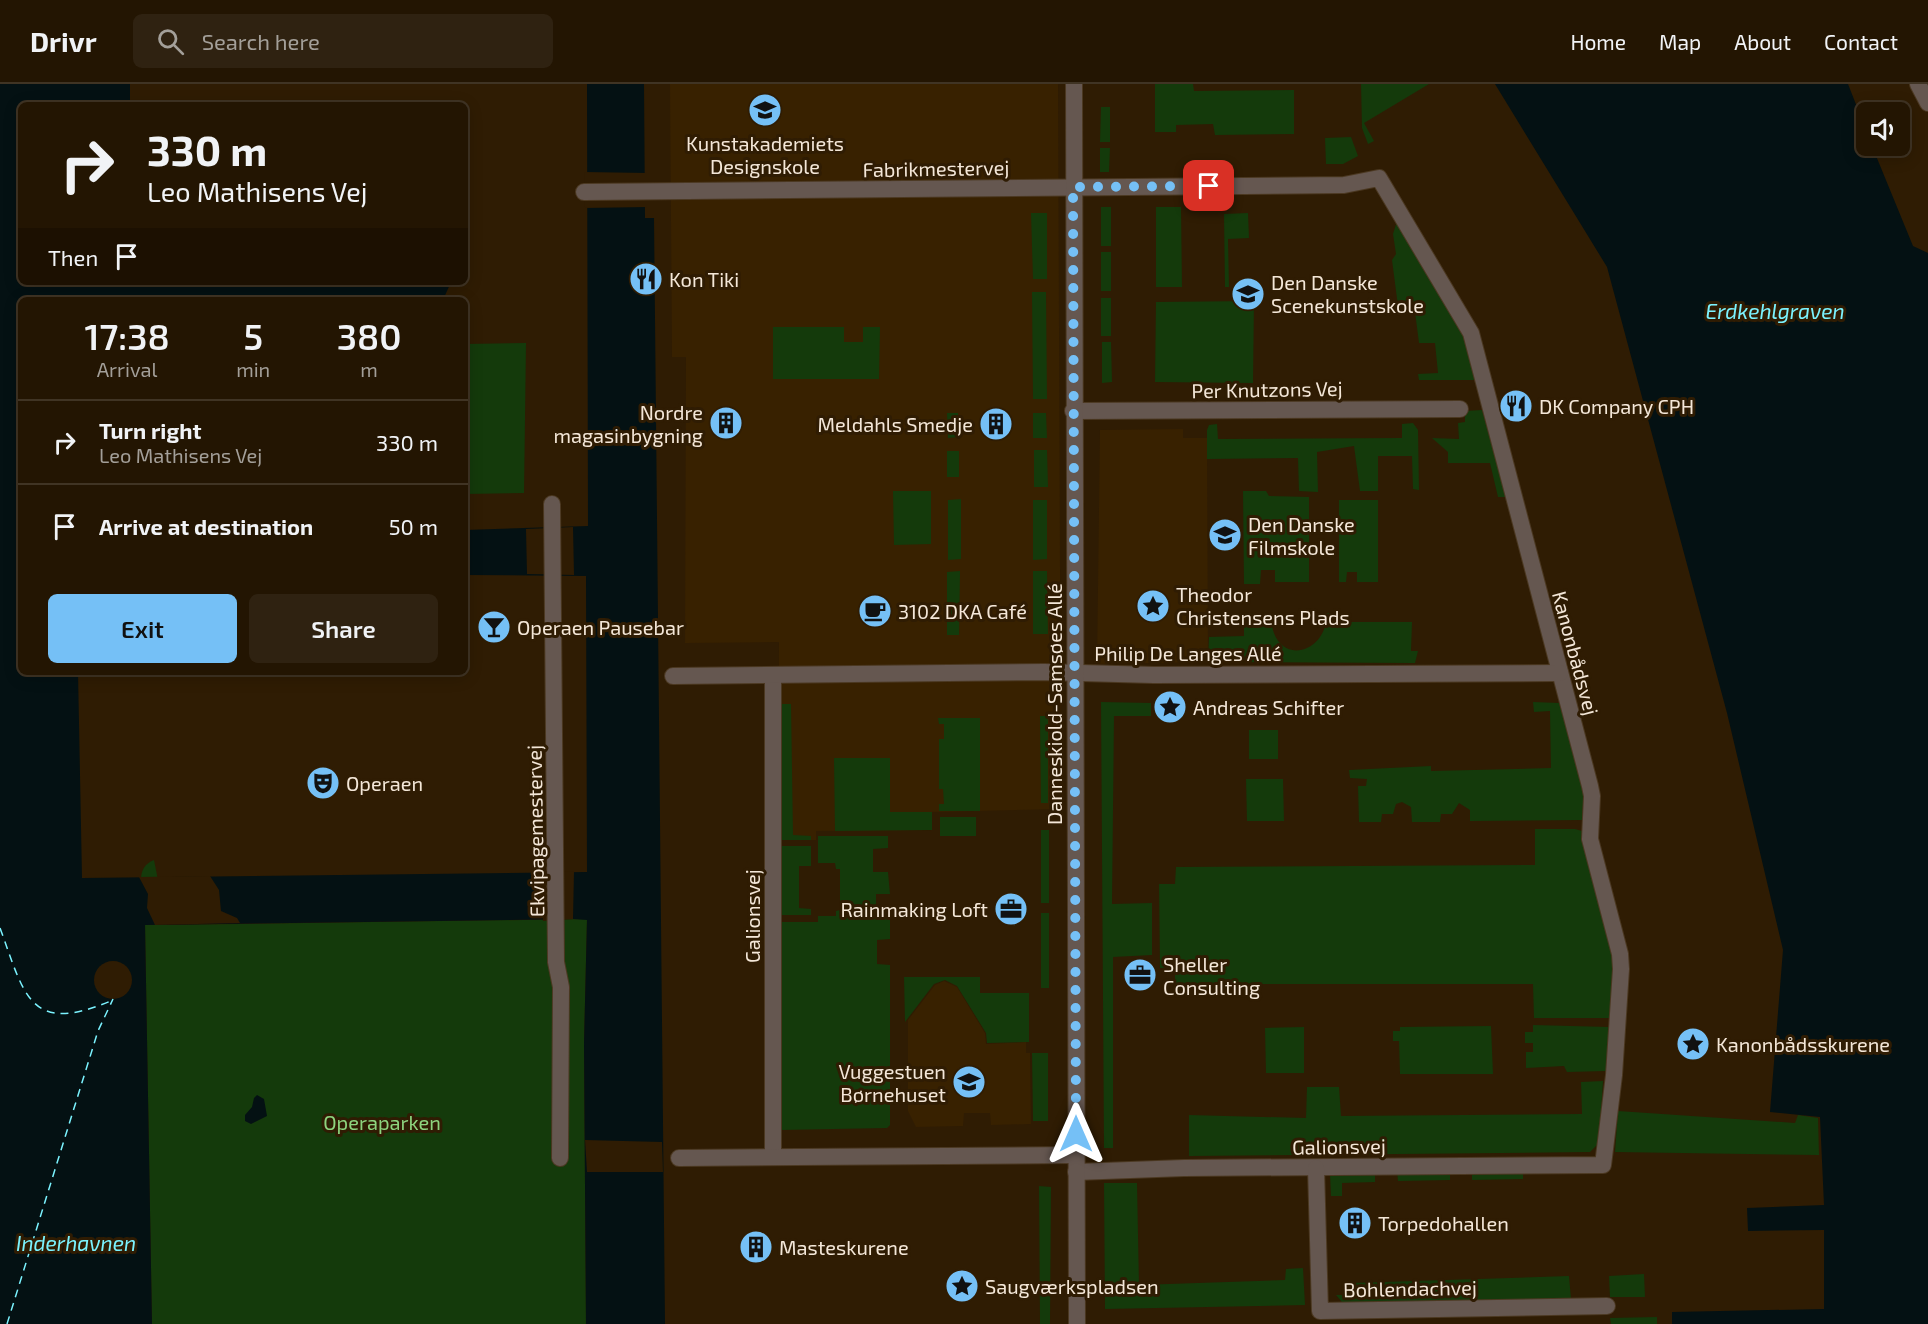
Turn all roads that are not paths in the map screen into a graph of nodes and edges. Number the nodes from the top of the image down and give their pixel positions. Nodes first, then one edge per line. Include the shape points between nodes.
1 (1074, 84) edge
2 (1918, 84) edge
3 (1928, 104) edge
4 (1379, 178) joint
5 (1073, 187) junction
6 (584, 192) dead end
7 (1460, 409) dead end
8 (1073, 411) junction
9 (552, 509) dead end
10 (1075, 672) junction
11 (1560, 673) junction
12 (773, 675) junction
13 (673, 676) dead end
14 (1076, 1155) junction
15 (773, 1157) junction
16 (560, 1158) dead end
17 (679, 1158) dead end
18 (1603, 1165) joint
19 (1316, 1168) junction
20 (1076, 1172) junction
21 (1608, 1306) dead end
22 (1077, 1324) edge

1 - 5 street, Danneskiold-Samsøes Allé
2 - 3 street
4 - 5 street, Fabrikmestervej via 1344,185
4 - 11 street, Kanonbådsvej via 1471,333
5 - 6 street, Fabrikmestervej
5 - 8 street, Danneskiold-Samsøes Allé
7 - 8 street, Per Knutzons Vej
8 - 10 street, Danneskiold-Samsøes Allé
9 - 16 street, Ekvipagemestervej via 556,962 561,987
10 - 11 street, Philip De Langes Allé
10 - 12 street, Philip De Langes Allé
10 - 14 street, Danneskiold-Samsøes Allé
11 - 18 street, Kanonbådsvej via 1592,796 1590,839 1621,969
12 - 13 street, Philip De Langes Allé
12 - 15 street, Galionsvej
14 - 15 street
14 - 20 street, Danneskiold-Samsøes Allé
15 - 17 street
18 - 19 street, Galionsvej
19 - 20 street, Galionsvej
19 - 21 street, Bohlendachvej via 1320,1311
20 - 22 street, Danneskiold-Samsøes Allé

